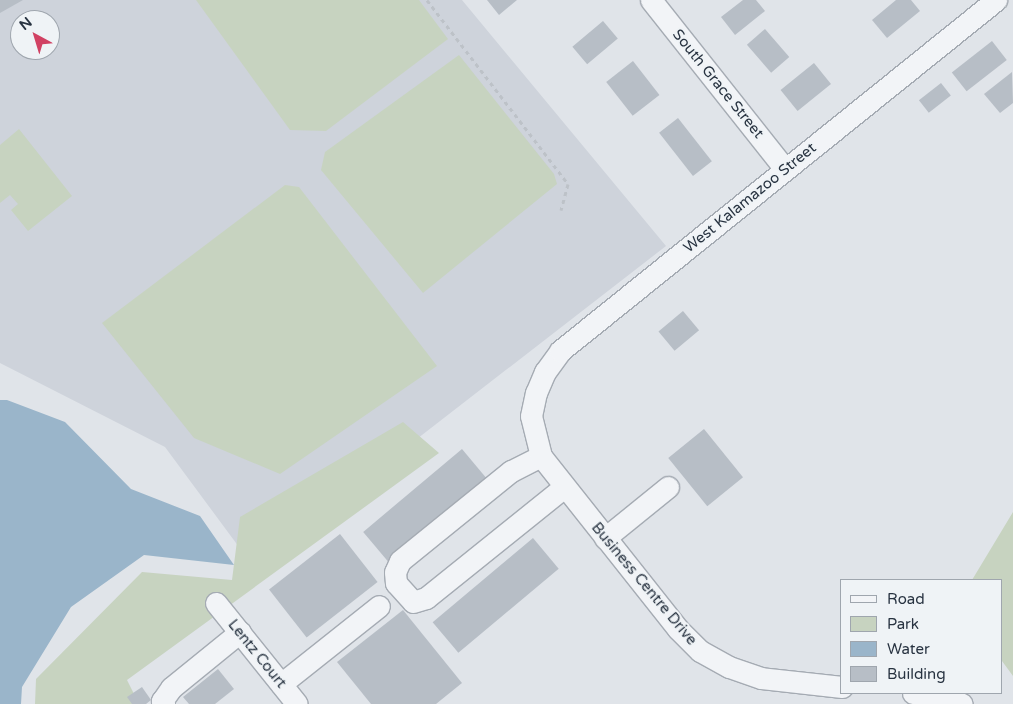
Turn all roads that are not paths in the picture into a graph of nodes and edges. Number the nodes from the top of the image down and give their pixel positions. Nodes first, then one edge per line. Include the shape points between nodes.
1 (651, 0) edge
2 (996, 0) edge
3 (1010, 0) edge
4 (1013, 3) edge
5 (785, 169) junction
6 (531, 416) joint
7 (541, 456) junction
8 (668, 487) dead end
9 (564, 488) junction
10 (605, 538) junction
11 (216, 603) dead end
12 (378, 606) dead end
13 (240, 632) junction
14 (281, 684) junction
15 (840, 686) edge
16 (924, 694) edge
17 (164, 704) edge
18 (297, 704) edge
19 (962, 704) edge

1 - 5 street, South Grace Street
2 - 5 street, West Kalamazoo Street
3 - 4 street
5 - 6 street, West Kalamazoo Street via 560,351 545,372
6 - 7 street, Business Centre Drive
7 - 9 street, Business Centre Drive
7 - 9 street via 511,471 400,561 395,572 396,583 413,602 426,598
8 - 10 street
9 - 10 street, Business Centre Drive
10 - 15 street, Business Centre Drive via 678,629 700,651 729,667 761,678
11 - 13 street, Lentz Court
12 - 14 street
13 - 14 street, Lentz Court
13 - 17 street via 172,688 162,701
14 - 18 street, Lentz Court
16 - 19 street

